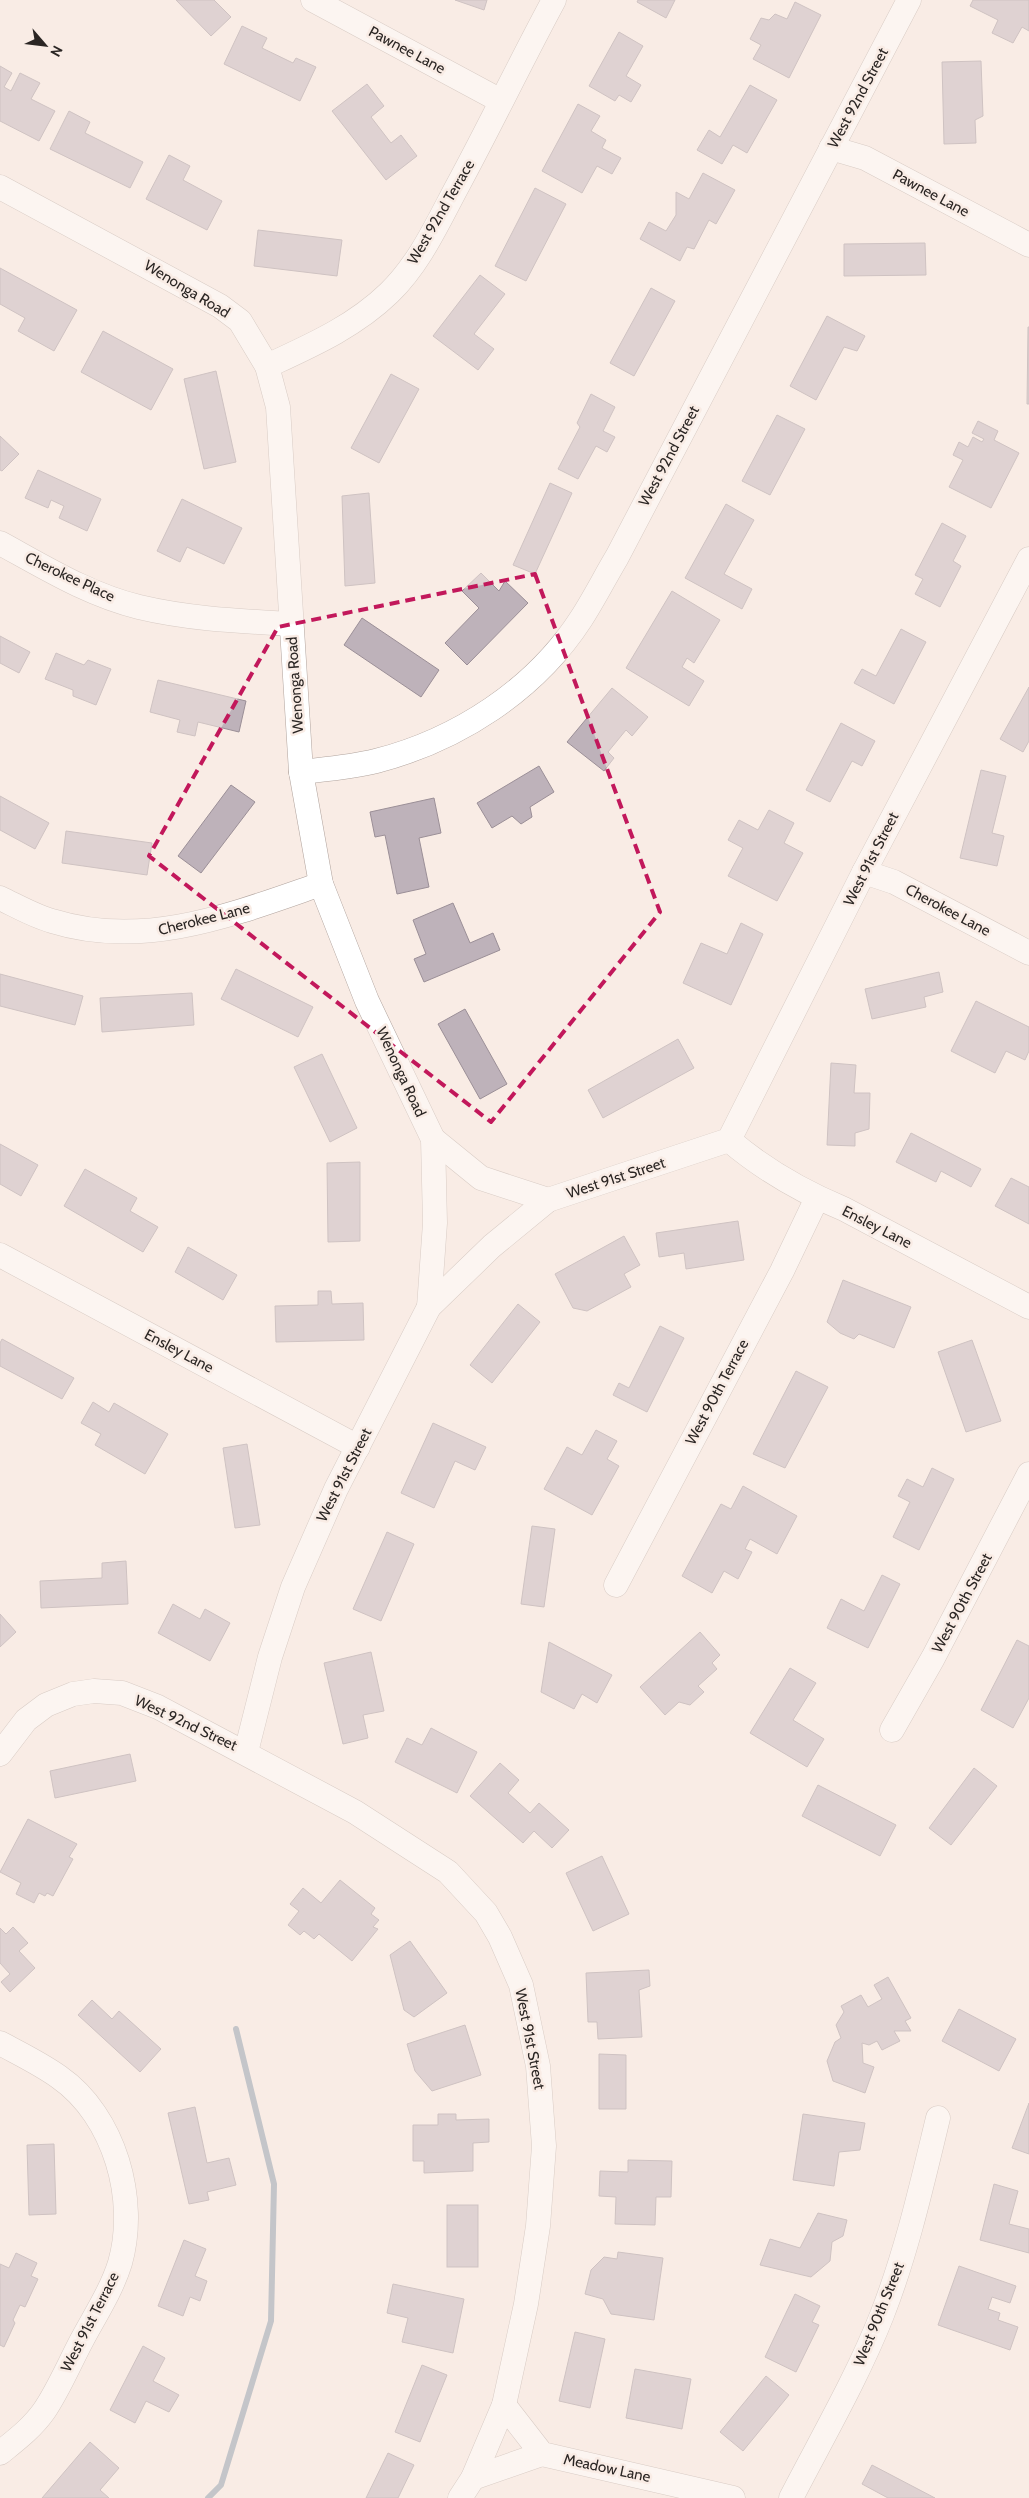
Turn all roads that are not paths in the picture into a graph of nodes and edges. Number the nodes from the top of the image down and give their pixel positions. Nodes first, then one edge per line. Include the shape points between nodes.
1 (314, 0) edge
2 (554, 0) edge
3 (909, 0) edge
4 (501, 101) junction
5 (831, 148) junction
6 (0, 187) edge
7 (1029, 245) edge
8 (266, 366) junction
9 (0, 543) edge
10 (1029, 559) edge
11 (291, 624) junction
12 (302, 772) junction
13 (864, 872) junction
14 (321, 884) junction
15 (0, 898) edge
16 (1029, 953) edge
17 (433, 1139) junction
18 (729, 1140) junction
19 (817, 1198) junction
20 (548, 1200) junction
21 (0, 1255) edge
22 (430, 1307) junction
23 (1029, 1307) edge
24 (358, 1447) junction
25 (1029, 1474) edge
26 (616, 1585) dead end
27 (892, 1730) dead end
28 (246, 1752) junction
29 (0, 1754) edge
30 (0, 2043) edge
31 (938, 2118) dead end
32 (504, 2405) junction
33 (0, 2453) edge
34 (542, 2454) junction
35 (472, 2478) junction
36 (460, 2498) edge
37 (733, 2498) edge
38 (790, 2498) edge

1 - 4 street, Pawnee Lane
2 - 4 street, West 92nd Terrace
3 - 5 street, West 92nd Street
4 - 8 street, West 92nd Terrace via 430,237 390,292 359,319 334,334
5 - 7 street, Pawnee Lane via 865,158
5 - 12 street, West 92nd Street via 617,557 581,620 553,656 516,692 472,722 421,746 353,766
6 - 8 street, Wenonga Road via 220,306 240,321
8 - 11 street, Wenonga Road via 278,407
9 - 11 street, Cherokee Place via 91,590 137,607 194,618
10 - 13 street, West 91st Street
11 - 12 street, Wenonga Road
12 - 14 street, Wenonga Road
13 - 16 street, Cherokee Lane via 894,882
13 - 18 street, West 91st Street
14 - 15 street, Cherokee Lane via 230,915 148,932 112,933 76,928 50,921
14 - 17 street, Wenonga Road via 367,1001
17 - 20 street via 481,1178
17 - 22 street, Wenonga Road via 436,1222
18 - 19 street, Ensley Lane via 758,1164
18 - 20 street, West 91st Street
19 - 23 street, Ensley Lane via 844,1209
19 - 26 street, West 90th Terrace via 782,1271
20 - 22 street, West 91st Street via 492,1246
21 - 24 street, Ensley Lane
22 - 24 street, West 91st Street
24 - 28 street, West 91st Street via 293,1586 270,1657
25 - 27 street, West 90th Street
28 - 29 street, West 92nd Street via 158,1707 122,1693 94,1691 73,1694 46,1705 26,1720
28 - 32 street, West 91st Street via 355,1812 448,1872 486,1913 521,1986 538,2066 544,2146 538,2226 526,2304
30 - 33 street, West 91st Terrace via 60,2077 89,2106 106,2132 119,2168 126,2196 126,2235 119,2264 106,2295 44,2411 23,2435
31 - 38 street, West 90th Street via 904,2251 882,2315
32 - 34 street
32 - 35 street, West 91st Street
34 - 35 street
34 - 37 street, Meadow Lane
35 - 36 street, West 91st Street

